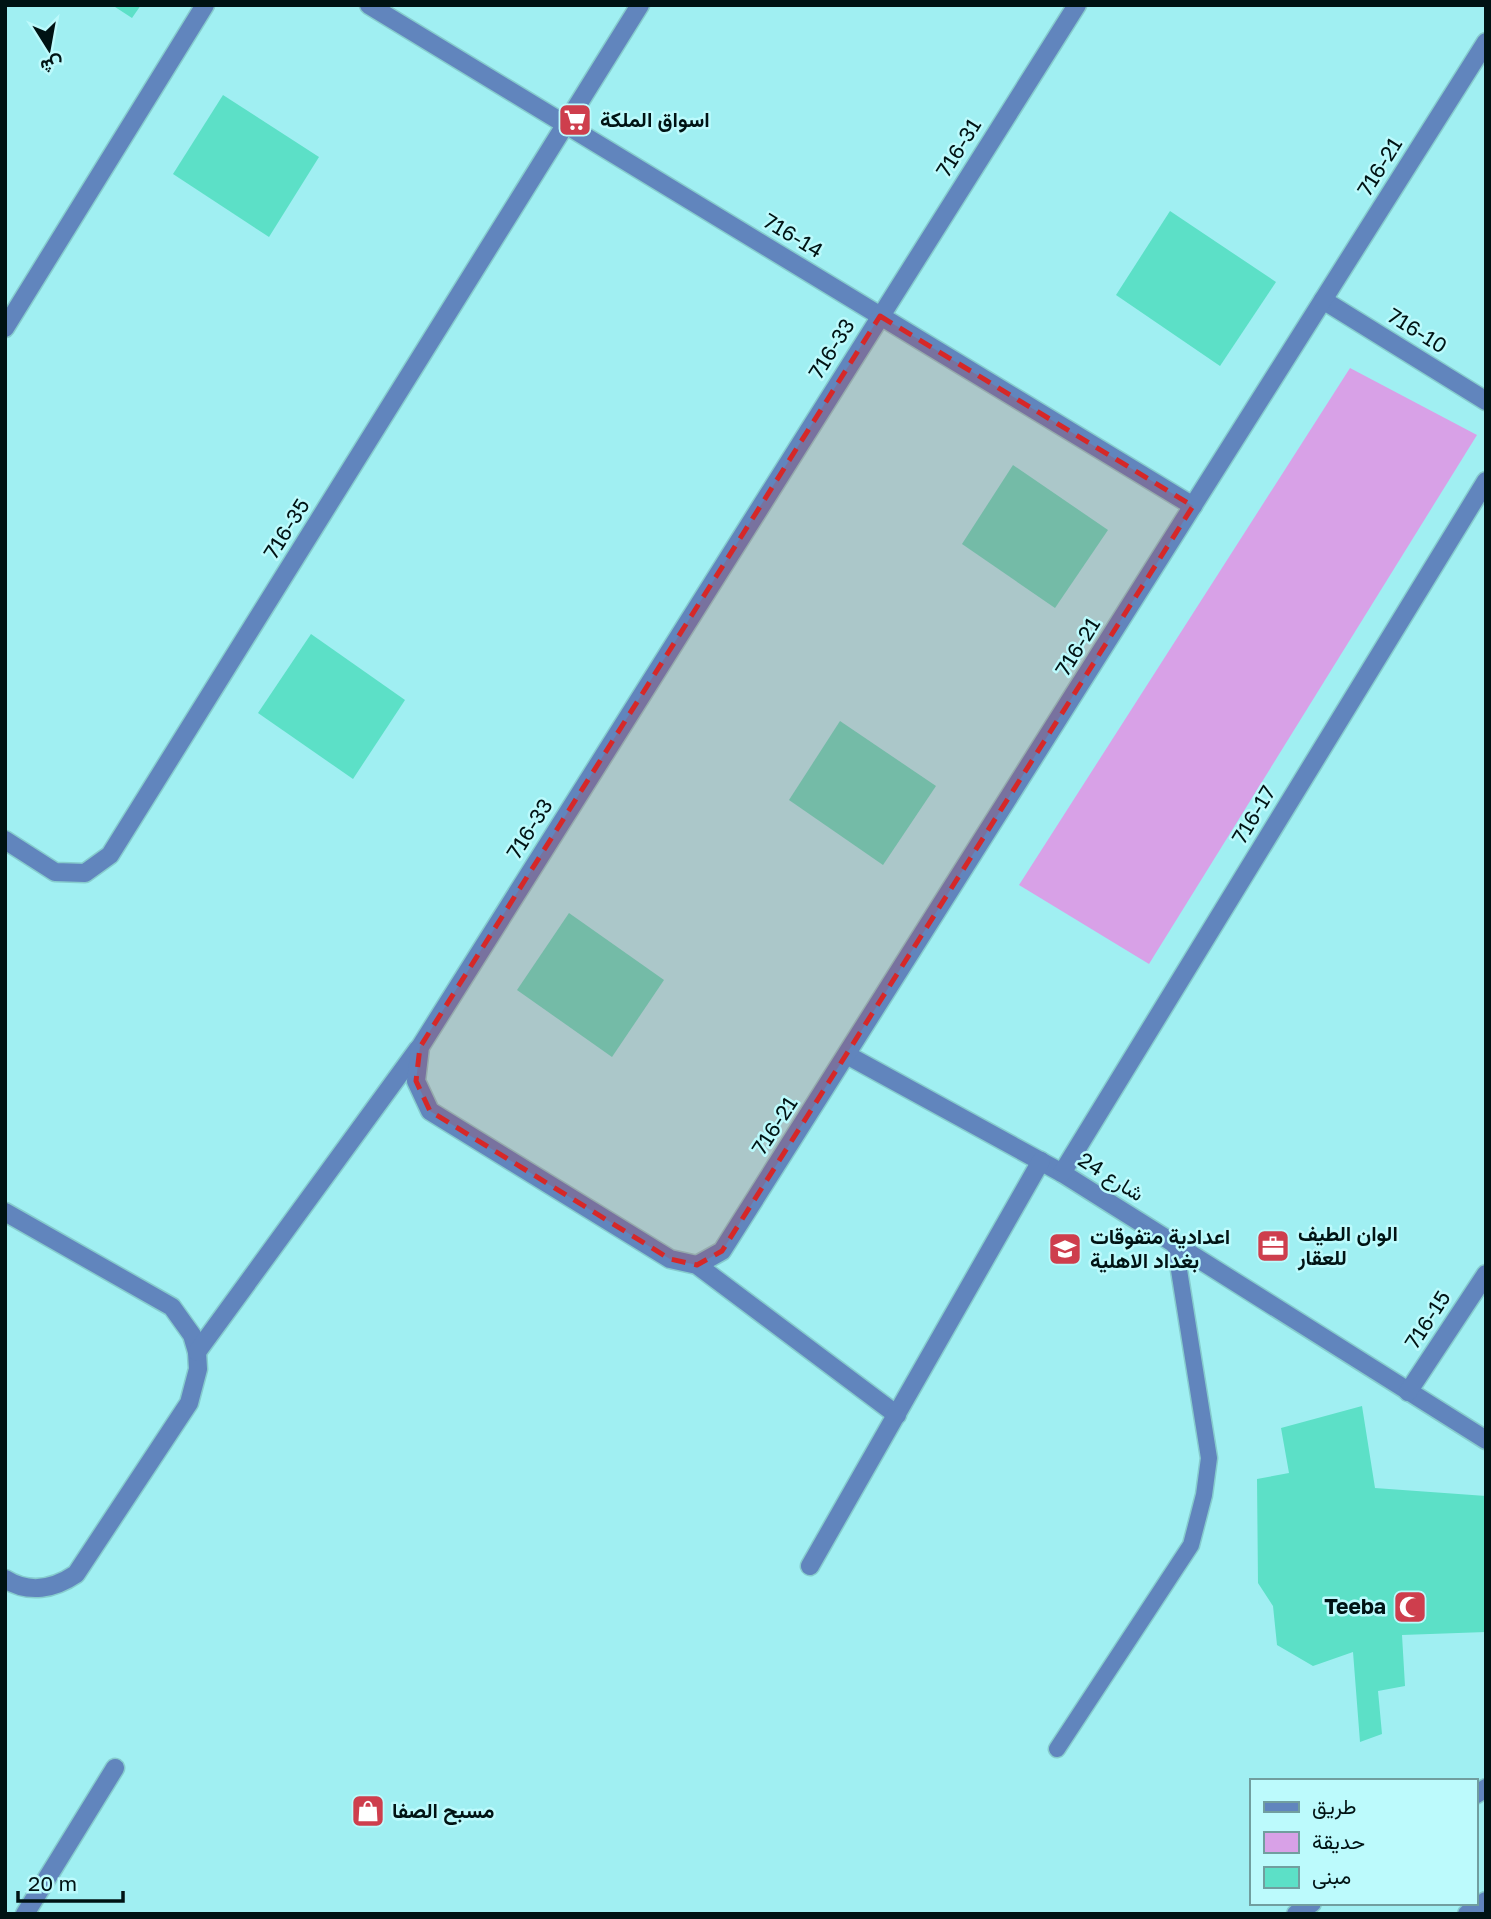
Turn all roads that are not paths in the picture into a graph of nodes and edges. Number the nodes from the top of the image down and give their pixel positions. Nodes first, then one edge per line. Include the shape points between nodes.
1 (205, 5) edge
2 (369, 5) edge
3 (640, 5) edge
4 (1077, 5) edge
5 (1486, 41) edge
6 (566, 125) junction
7 (1323, 300) junction
8 (880, 316) junction
9 (5, 328) edge
10 (1486, 401) edge
11 (1486, 481) edge
12 (1194, 506) junction
13 (5, 840) edge
14 (420, 1047) junction
15 (847, 1055) junction
16 (1041, 1161) junction
17 (1062, 1173) junction
18 (5, 1212) edge
19 (1175, 1245) junction
20 (698, 1265) junction
21 (1486, 1274) edge
22 (197, 1352) junction
23 (1408, 1392) junction
24 (897, 1415) junction
25 (1486, 1440) edge
26 (810, 1566) dead end
27 (5, 1578) edge
28 (1057, 1749) dead end
29 (115, 1768) dead end
30 (1486, 1901) edge
31 (25, 1914) edge
32 (1467, 1914) edge

1 - 9 street
2 - 6 street, 716-14
3 - 6 street
4 - 8 street, 716-31
5 - 7 street, 716-21
6 - 8 street, 716-14
6 - 13 street, 716-35 via 110,855 85,873 55,872
7 - 10 street, 716-10
7 - 12 street, 716-21
8 - 12 street, 716-14
8 - 14 street, 716-33
11 - 17 street, 716-17
12 - 15 street, 716-21
14 - 20 street, 716-33 via 416,1081 430,1111 670,1259
14 - 22 street
15 - 16 street, شارع 24
15 - 20 street, 716-21 via 722,1251
16 - 17 street, شارع 24
16 - 24 street
17 - 19 street, شارع 24
18 - 22 street via 172,1307 192,1335
19 - 23 street, شارع 24
19 - 28 lane via 1209,1458 1203,1495 1191,1545
20 - 24 street
21 - 23 street, 716-15
22 - 27 street via 198,1369 189,1403 81,1569 65,1582 38,1589
23 - 25 street, شارع 24
24 - 26 street
29 - 31 street
30 - 32 street

